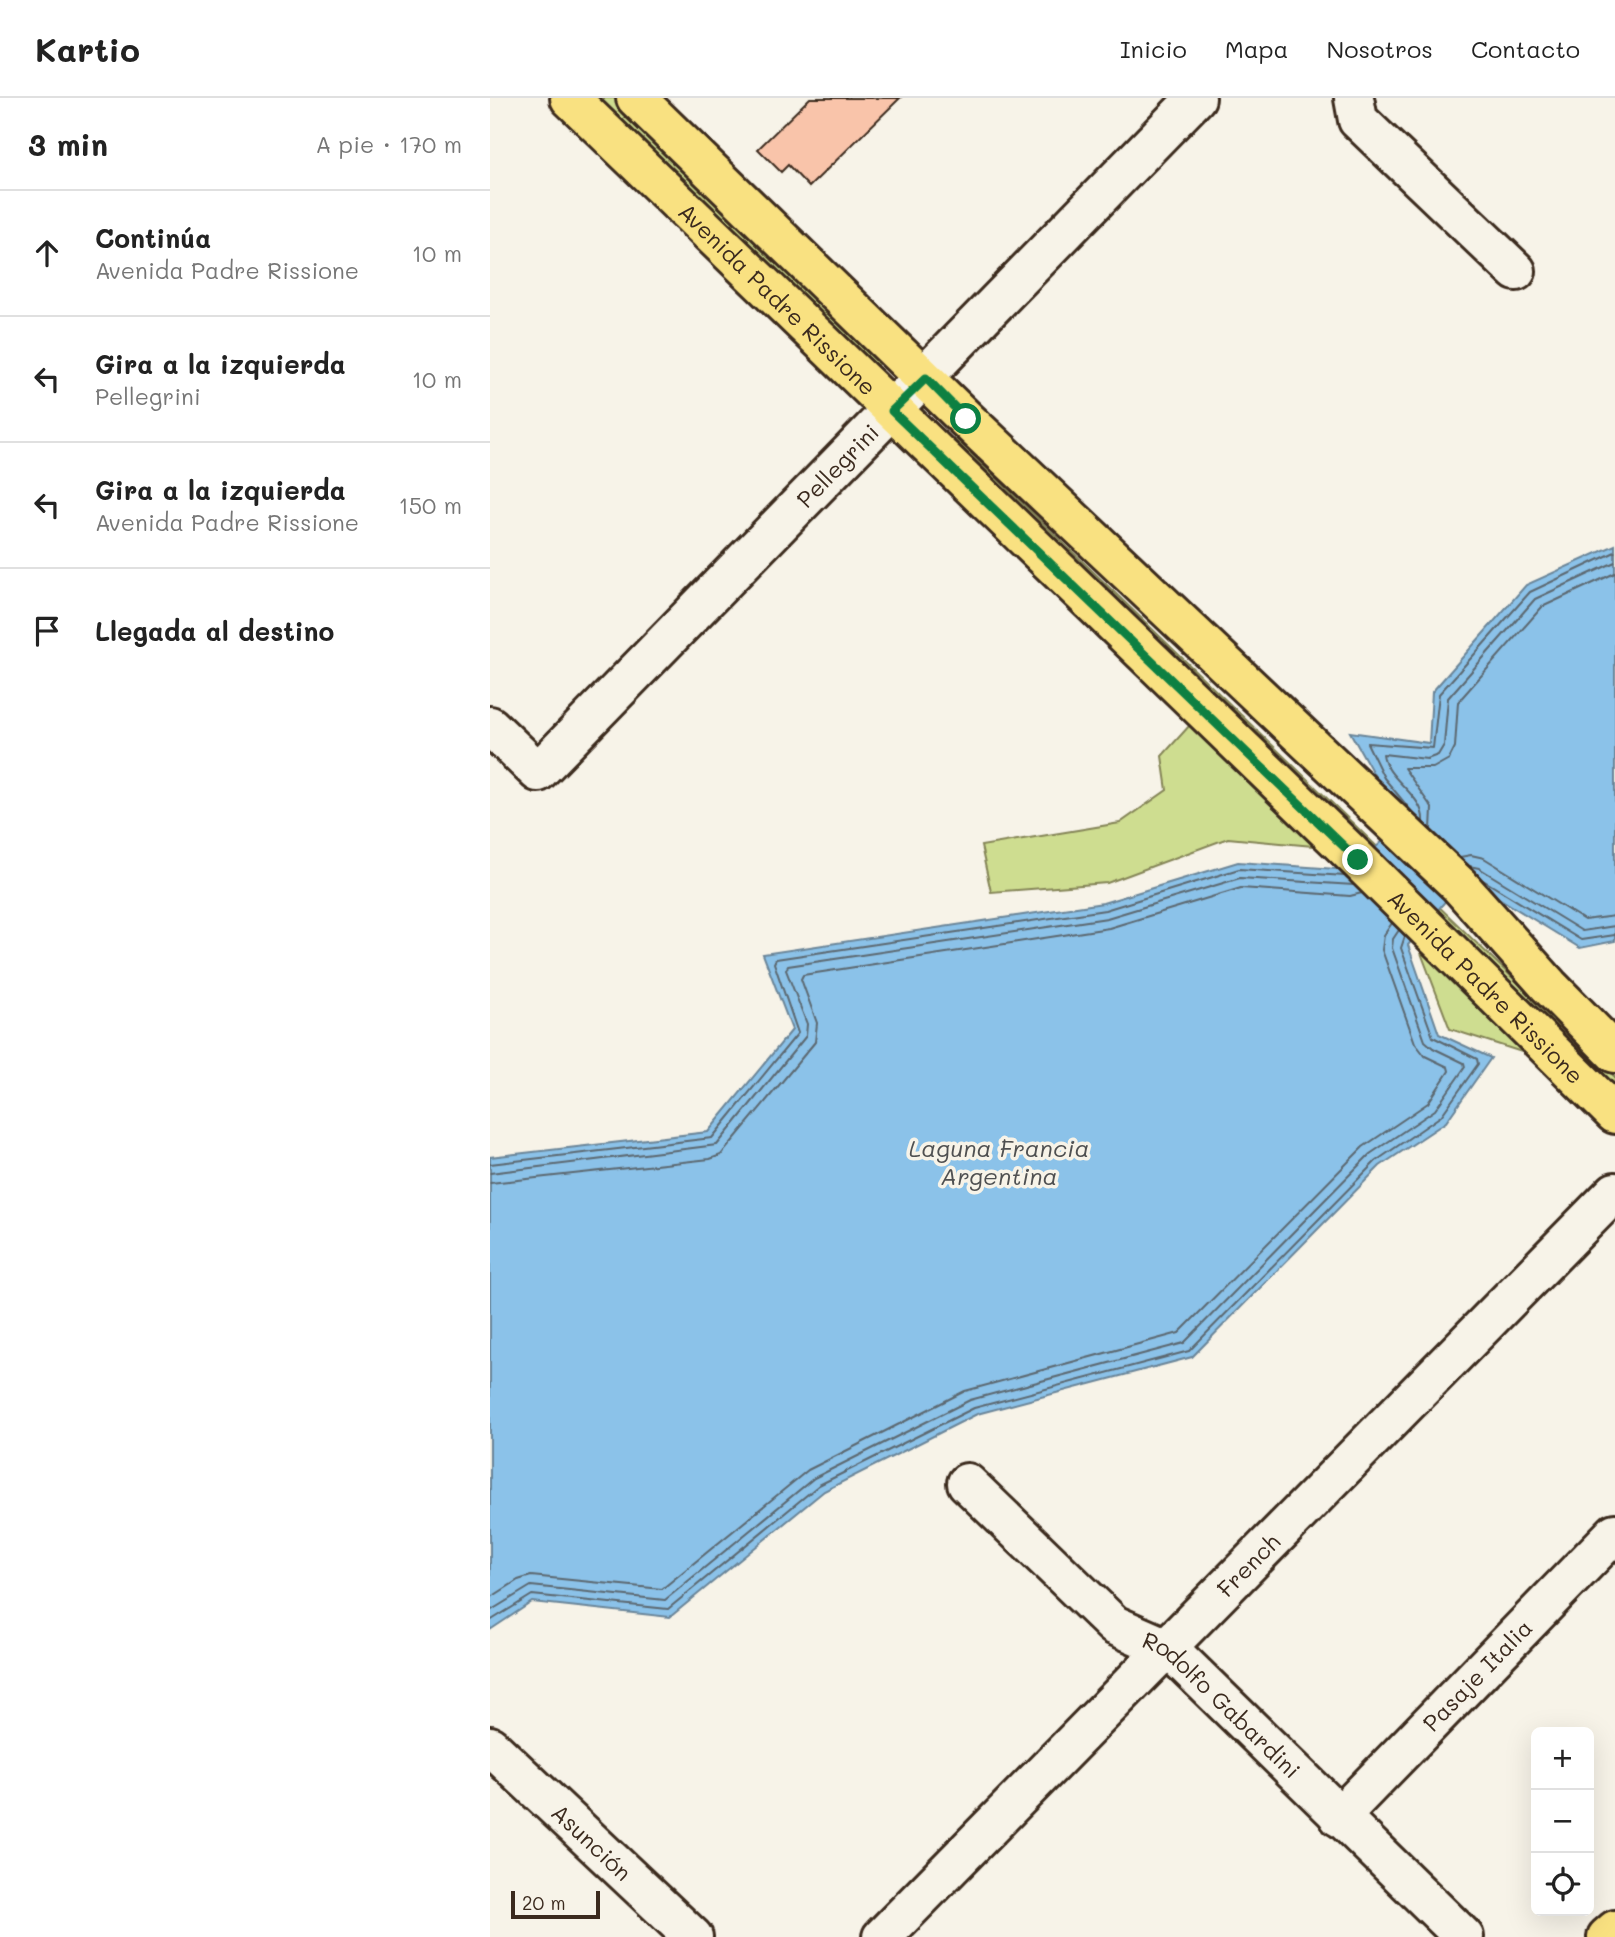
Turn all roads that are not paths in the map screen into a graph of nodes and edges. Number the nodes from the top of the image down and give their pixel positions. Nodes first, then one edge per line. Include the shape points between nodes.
1 (570, 98) edge
2 (636, 98) edge
3 (1196, 98) edge
4 (1354, 98) edge
5 (1516, 271) dead end
6 (926, 378) junction
7 (892, 411) junction
8 (490, 726) edge
9 (1615, 1053) edge
10 (1615, 1114) edge
11 (1615, 1192) edge
12 (967, 1483) dead end
13 (1615, 1534) edge
14 (1169, 1649) junction
15 (490, 1746) edge
16 (1339, 1817) junction
17 (1615, 1930) edge
18 (692, 1937) edge
19 (882, 1937) edge
20 (1464, 1937) edge
21 (1607, 1937) edge

1 - 7 main road, Avenida Padre Rissione
2 - 6 main road, Avenida Padre Rissione
3 - 6 street, Pellegrini
4 - 5 street via 1358,120
6 - 7 street, Pellegrini
6 - 9 main road, Avenida Padre Rissione via 1459,885
7 - 8 street, Pellegrini via 538,772
7 - 10 main road, Avenida Padre Rissione
11 - 14 street, French
12 - 14 street, Rodolfo Gabardini via 1114,1625
13 - 16 street, Pasaje Italia
14 - 16 street, Rodolfo Gabardini
14 - 19 street, French
15 - 18 street, Asunción
16 - 20 street, Rodolfo Gabardini
17 - 21 main road

